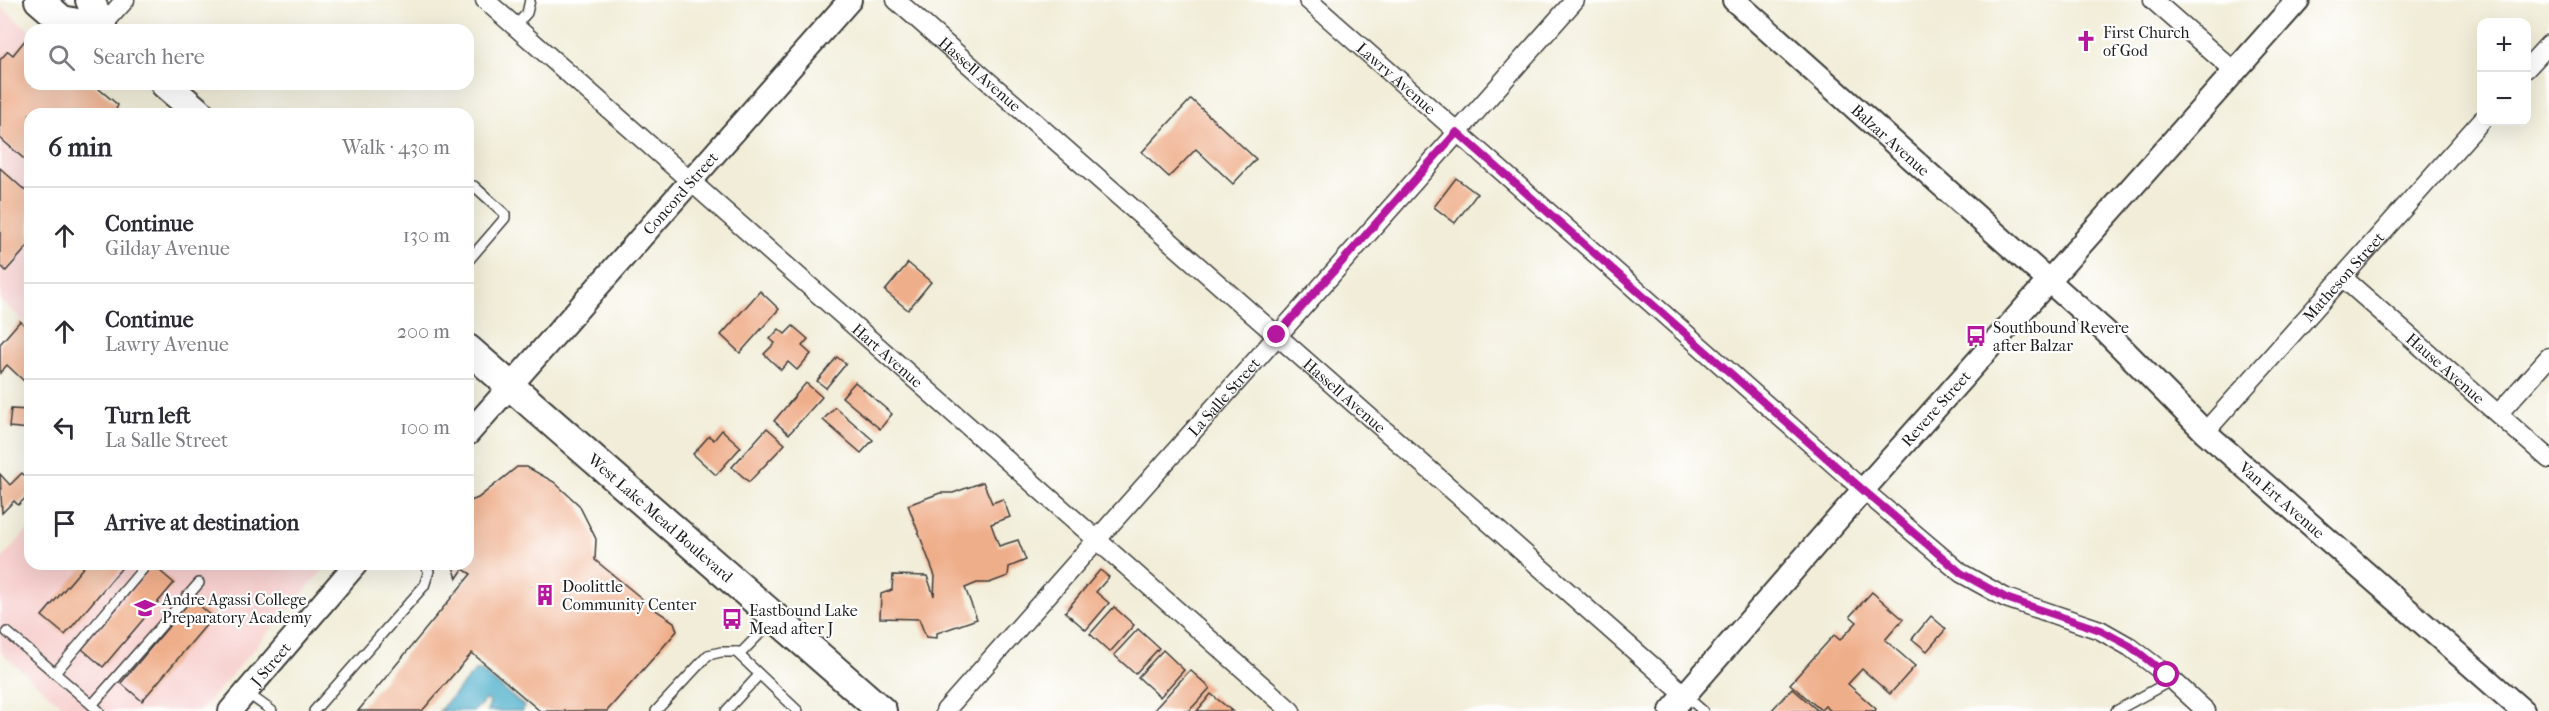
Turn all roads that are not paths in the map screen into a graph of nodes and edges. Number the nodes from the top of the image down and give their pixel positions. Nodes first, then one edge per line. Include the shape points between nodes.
1 (39, 0) edge
2 (90, 0) edge
3 (125, 0) edge
4 (485, 0) edge
5 (530, 0) edge
6 (849, 0) edge
7 (896, 0) edge
8 (1308, 0) edge
9 (1575, 0) edge
10 (1734, 0) edge
11 (2153, 0) edge
12 (2298, 0) edge
13 (80, 24) edge
14 (100, 24) edge
15 (106, 24) edge
16 (515, 26) junction
17 (2549, 44) edge
18 (2531, 64) edge
19 (2235, 71) junction
20 (172, 90) edge
21 (193, 108) edge
22 (2477, 125) edge
23 (1457, 132) junction
24 (690, 180) junction
25 (474, 186) dead end
26 (474, 254) edge
27 (2342, 277) junction
28 (2048, 281) junction
29 (1277, 335) junction
30 (474, 354) edge
31 (2549, 357) edge
32 (510, 385) junction
33 (2498, 414) junction
34 (474, 427) edge
35 (2205, 432) junction
36 (2549, 459) edge
37 (1863, 490) junction
38 (1097, 539) junction
39 (142, 570) edge
40 (351, 570) edge
41 (428, 570) edge
42 (199, 583) dead end
43 (776, 618) junction
44 (7, 632) dead end
45 (735, 652) junction
46 (55, 673) junction
47 (759, 675) junction
48 (2172, 680) junction
49 (246, 692) junction
50 (1678, 703) edge
51 (96, 708) edge
52 (230, 711) edge
53 (272, 711) edge
54 (314, 711) edge
55 (656, 711) edge
56 (726, 711) edge
57 (798, 711) edge
58 (882, 711) edge
59 (945, 711) edge
60 (1291, 711) edge
61 (1703, 711) edge
62 (2116, 711) edge
63 (2206, 711) edge
64 (2523, 711) edge

1 - 13 main road via 62,20
2 - 14 main road
3 - 15 street
4 - 16 street, Hart Avenue
5 - 16 lane via 527,13
6 - 24 street, Concord Street
7 - 29 street, Hassell Avenue
8 - 23 street, Lawry Avenue
9 - 23 street, La Salle Street
10 - 28 street, Balzar Avenue
11 - 19 street
12 - 19 street, Revere Street
16 - 24 street, Hart Avenue
17 - 18 street
19 - 28 street, Revere Street
20 - 21 main road
22 - 27 street, Matheson Street
23 - 29 street, La Salle Street
23 - 37 street, Lawry Avenue
24 - 32 street, Concord Street
24 - 38 street, Hart Avenue
25 - 26 lane via 506,218
27 - 33 street, Hause Avenue
27 - 35 street, Matheson Street
28 - 35 street, Van Ert Avenue via 2106,332
28 - 37 street, Revere Street
29 - 38 street, La Salle Street
29 - 50 street, Hassell Avenue
30 - 32 main road, West Lake Mead Boulevard
31 - 33 street
32 - 34 street
32 - 43 main road, West Lake Mead Boulevard
33 - 36 street, Hause Avenue
35 - 64 street, Van Ert Avenue
37 - 48 street, Lawry Avenue via 1961,573 2006,598 2100,630 2130,646
37 - 50 street, Revere Street
38 - 59 street, La Salle Street
38 - 60 street, Hart Avenue
39 - 46 lane
40 - 49 street, J Street
41 - 54 lane via 424,586
42 - 51 lane
43 - 45 lane via 742,652
43 - 58 main road, West Lake Mead Boulevard
44 - 46 lane
45 - 47 lane
45 - 55 lane via 708,655
46 - 51 lane
47 - 56 lane
47 - 57 lane
48 - 62 lane
48 - 63 street, Lawry Avenue
49 - 52 street, J Street
49 - 53 lane
50 - 61 lane

